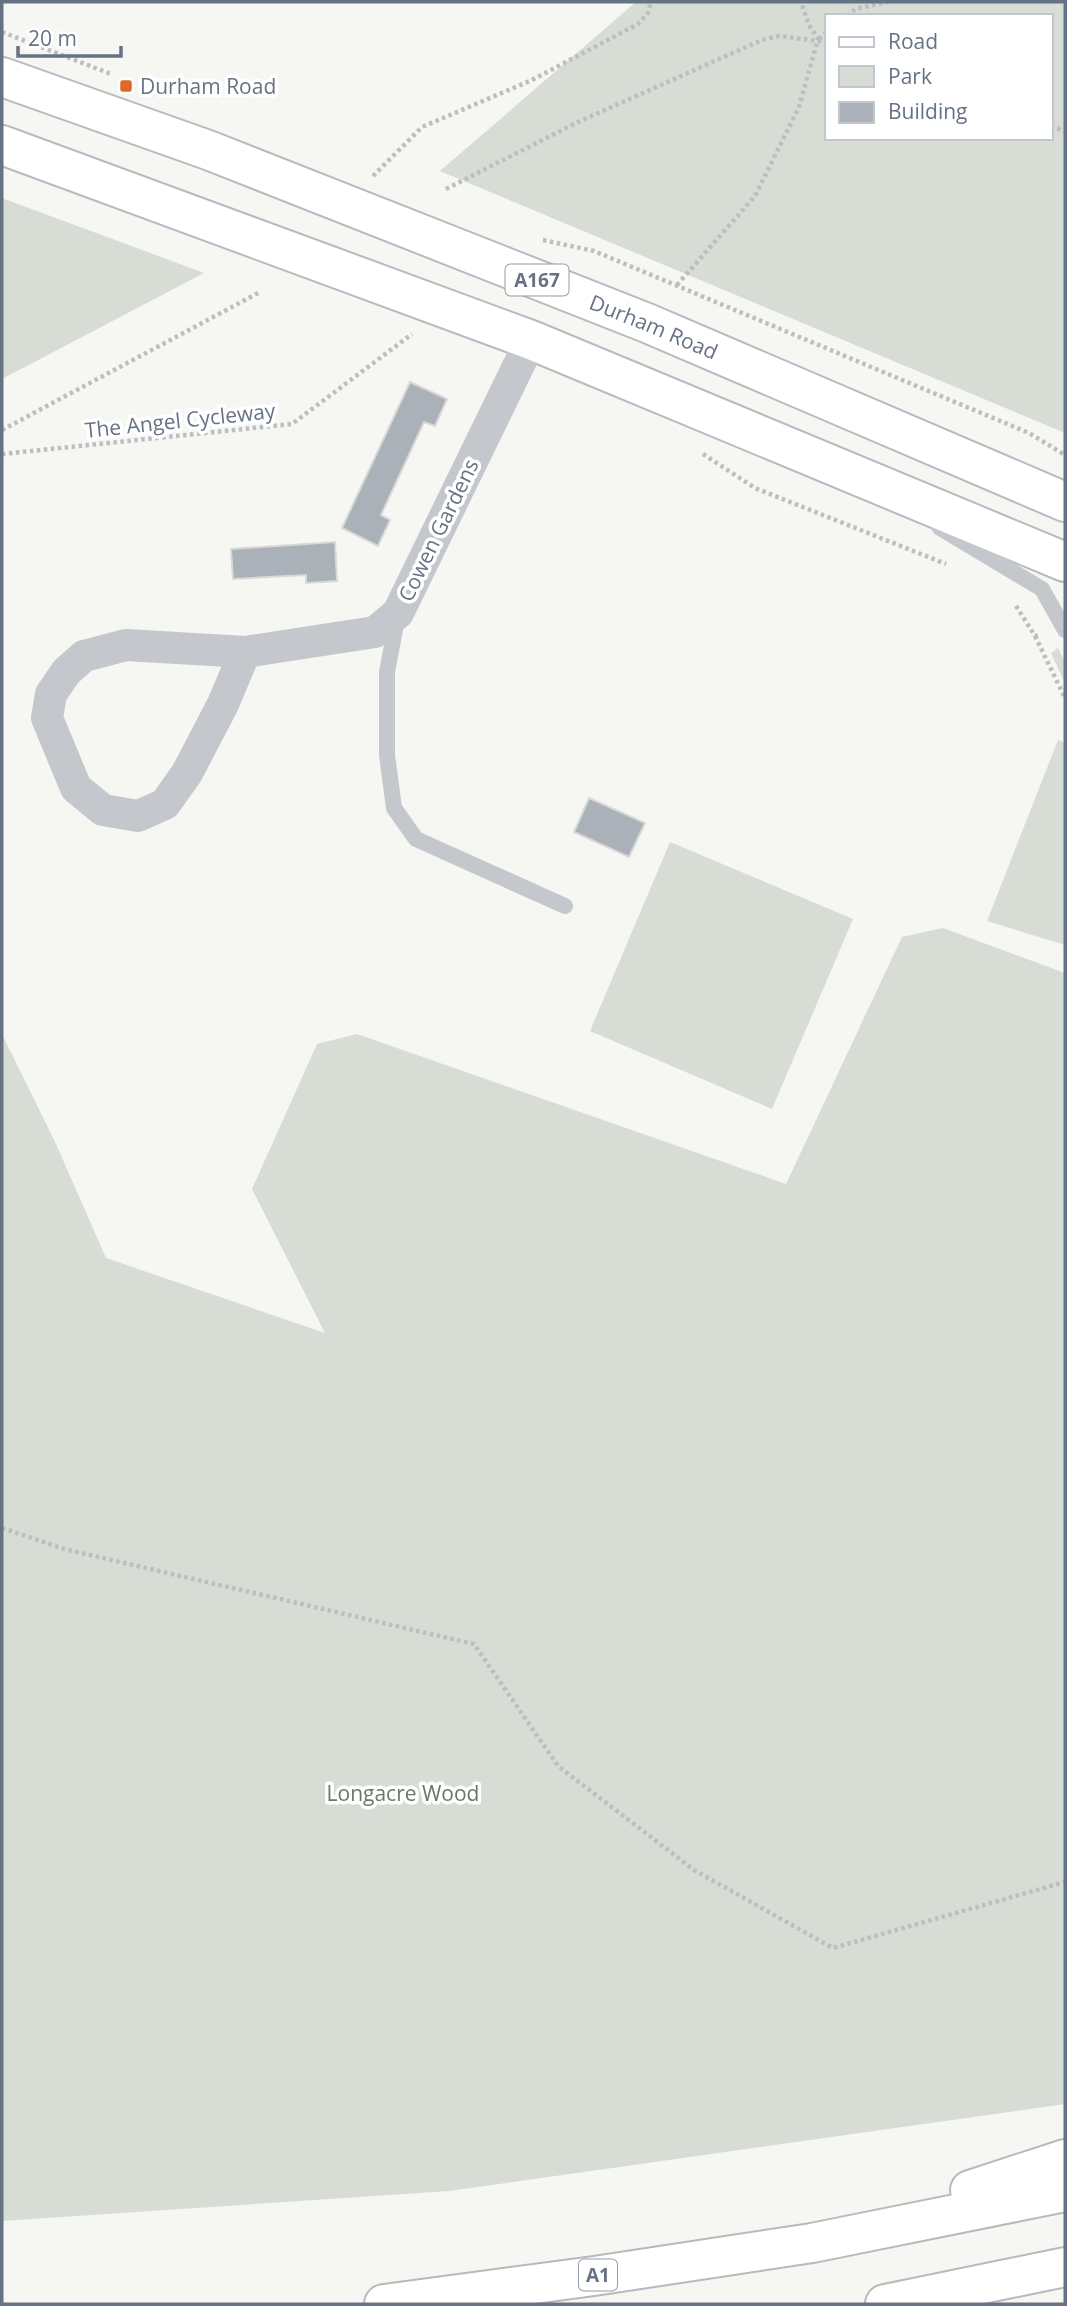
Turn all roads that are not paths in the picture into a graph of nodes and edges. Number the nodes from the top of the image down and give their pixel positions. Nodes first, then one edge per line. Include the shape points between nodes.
1 (2, 77) edge
2 (2, 145) edge
3 (531, 340) junction
4 (839, 466) junction
5 (1065, 502) edge
6 (1065, 562) edge
7 (398, 613) junction
8 (1064, 628) edge
9 (245, 652) junction
10 (565, 906) dead end
11 (1065, 2159) edge
12 (1065, 2192) edge
13 (812, 2243) junction
14 (1065, 2267) edge
15 (384, 2304) edge
16 (886, 2304) edge

1 - 5 main road, Durham Road / A167 via 208,150 648,323
2 - 3 main road
3 - 4 main road
3 - 7 street, Cowen Gardens
4 - 6 main road
4 - 8 lane via 1042,589
7 - 9 street, Cowen Gardens via 374,632
7 - 10 lane via 387,672 387,754 394,808 416,839
9 - 9 street, Cowen Gardens via 126,645 84,656 65,672 51,694 47,718 76,788 103,810 138,816 165,804 193,761
11 - 13 main road, A1
12 - 13 main road, A1
13 - 15 main road, A1
14 - 16 main road

